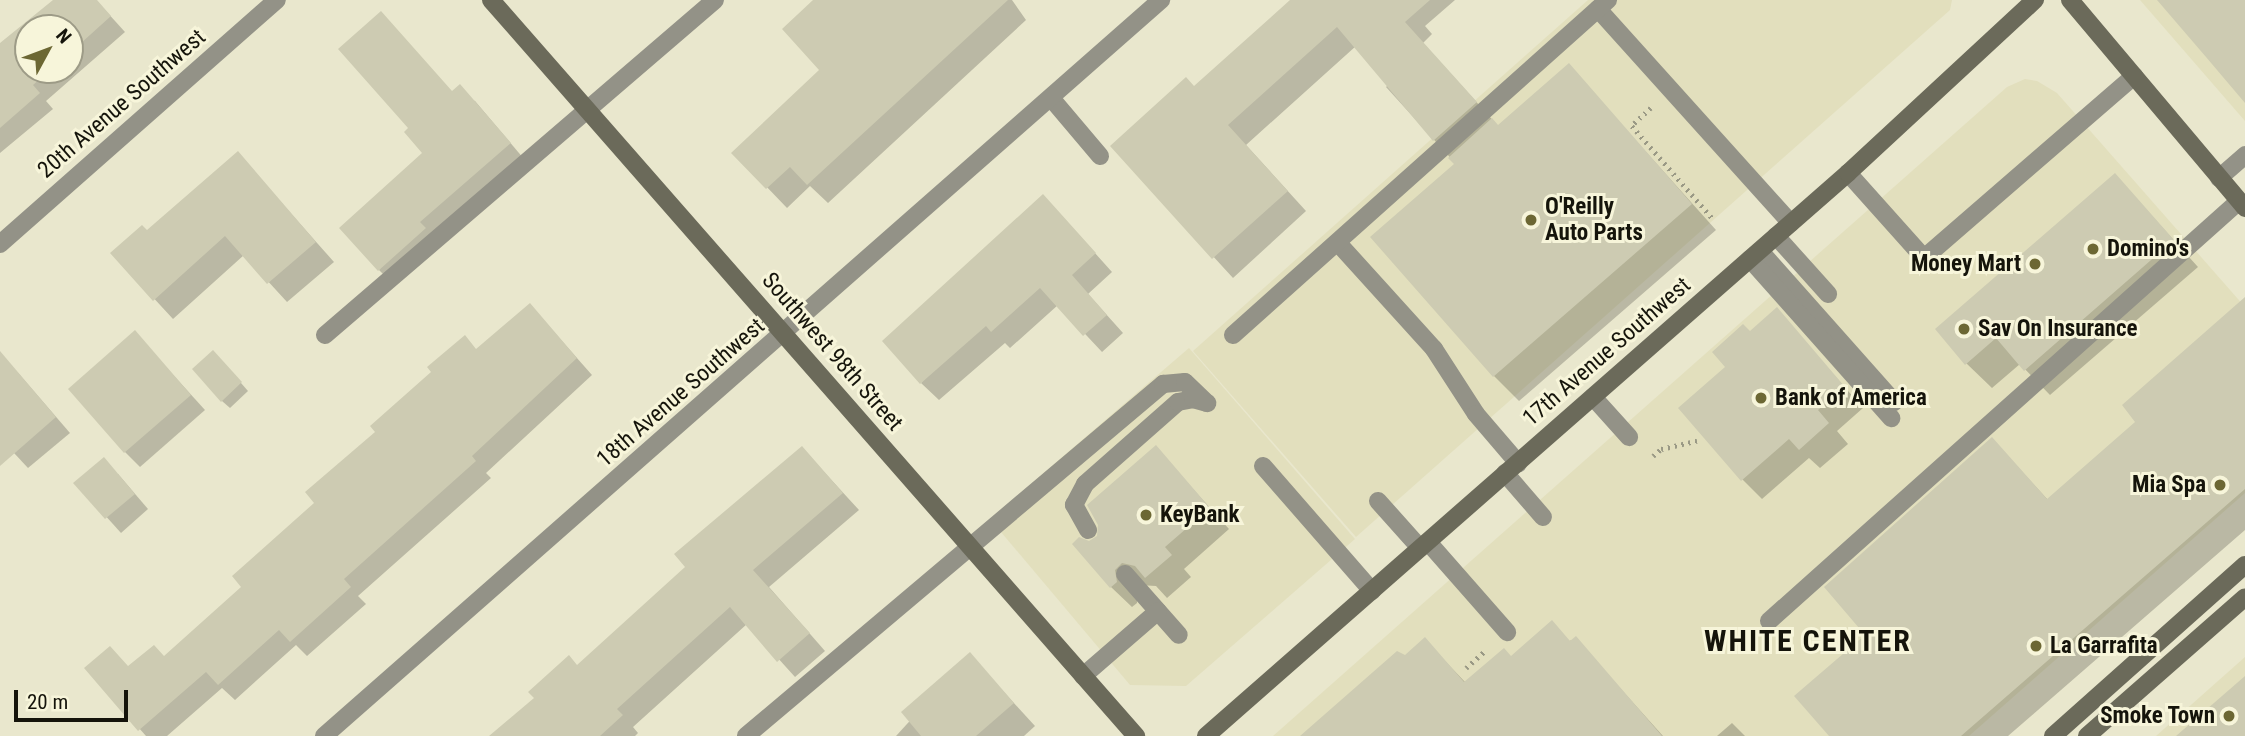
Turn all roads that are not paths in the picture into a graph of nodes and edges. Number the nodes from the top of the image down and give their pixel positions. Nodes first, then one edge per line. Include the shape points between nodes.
1 (277, 0) edge
2 (491, 0) edge
3 (715, 0) edge
4 (1161, 0) edge
5 (2035, 0) edge
6 (2070, 0) edge
7 (1603, 4) edge
8 (2134, 76) junction
9 (1051, 98) junction
10 (588, 110) junction
11 (2245, 155) edge
12 (1100, 156) dead end
13 (1848, 173) junction
14 (2219, 178) junction
15 (2242, 204) edge
16 (1791, 223) junction
17 (1776, 236) junction
18 (1338, 243) junction
19 (0, 244) edge
20 (1755, 255) junction
21 (1828, 294) dead end
22 (325, 335) dead end
23 (784, 335) junction
24 (1233, 335) dead end
25 (1593, 397) junction
26 (1892, 410) dead end
27 (1629, 437) dead end
28 (1263, 466) dead end
29 (1511, 468) junction
30 (1378, 501) dead end
31 (1543, 517) dead end
32 (1088, 530) dead end
33 (1424, 545) junction
34 (970, 548) junction
35 (2245, 565) edge
36 (1125, 574) dead end
37 (1371, 591) junction
38 (2245, 597) edge
39 (1158, 611) junction
40 (1769, 621) dead end
41 (1507, 632) dead end
42 (1179, 635) dead end
43 (1083, 676) junction
44 (324, 736) edge
45 (746, 736) edge
46 (1136, 736) edge
47 (1206, 736) edge
48 (2053, 736) edge
49 (2087, 736) edge

1 - 19 street, 20th Avenue Southwest
2 - 10 street, Southwest 98th Street
3 - 10 street
4 - 9 street, 18th Avenue Southwest
5 - 13 street, 17th Avenue Southwest
6 - 8 street
7 - 16 street
7 - 18 street
8 - 13 street via 1924,258
8 - 14 street
9 - 12 street
9 - 23 street, 18th Avenue Southwest
10 - 22 street
10 - 23 street, Southwest 98th Street
11 - 14 street
13 - 16 street, 17th Avenue Southwest
14 - 15 street
15 - 40 street
16 - 17 street, 17th Avenue Southwest
17 - 20 street, 17th Avenue Southwest
17 - 21 street
18 - 24 street
18 - 29 street via 1434,349
20 - 25 street, 17th Avenue Southwest
20 - 26 street
23 - 34 street, Southwest 98th Street
23 - 44 street, 18th Avenue Southwest
25 - 27 street
25 - 29 street, 17th Avenue Southwest
28 - 37 street
29 - 31 street
29 - 33 street, 17th Avenue Southwest
30 - 33 street
32 - 34 street via 1076,513 1079,490 1178,402 1193,398 1207,403 1185,382 1163,384
33 - 37 street, 17th Avenue Southwest
33 - 41 street
34 - 43 street, Southwest 98th Street
34 - 45 street
35 - 48 street
36 - 39 street
37 - 47 street, 17th Avenue Southwest
38 - 49 street
39 - 42 street
39 - 43 street
43 - 46 street, Southwest 98th Street

